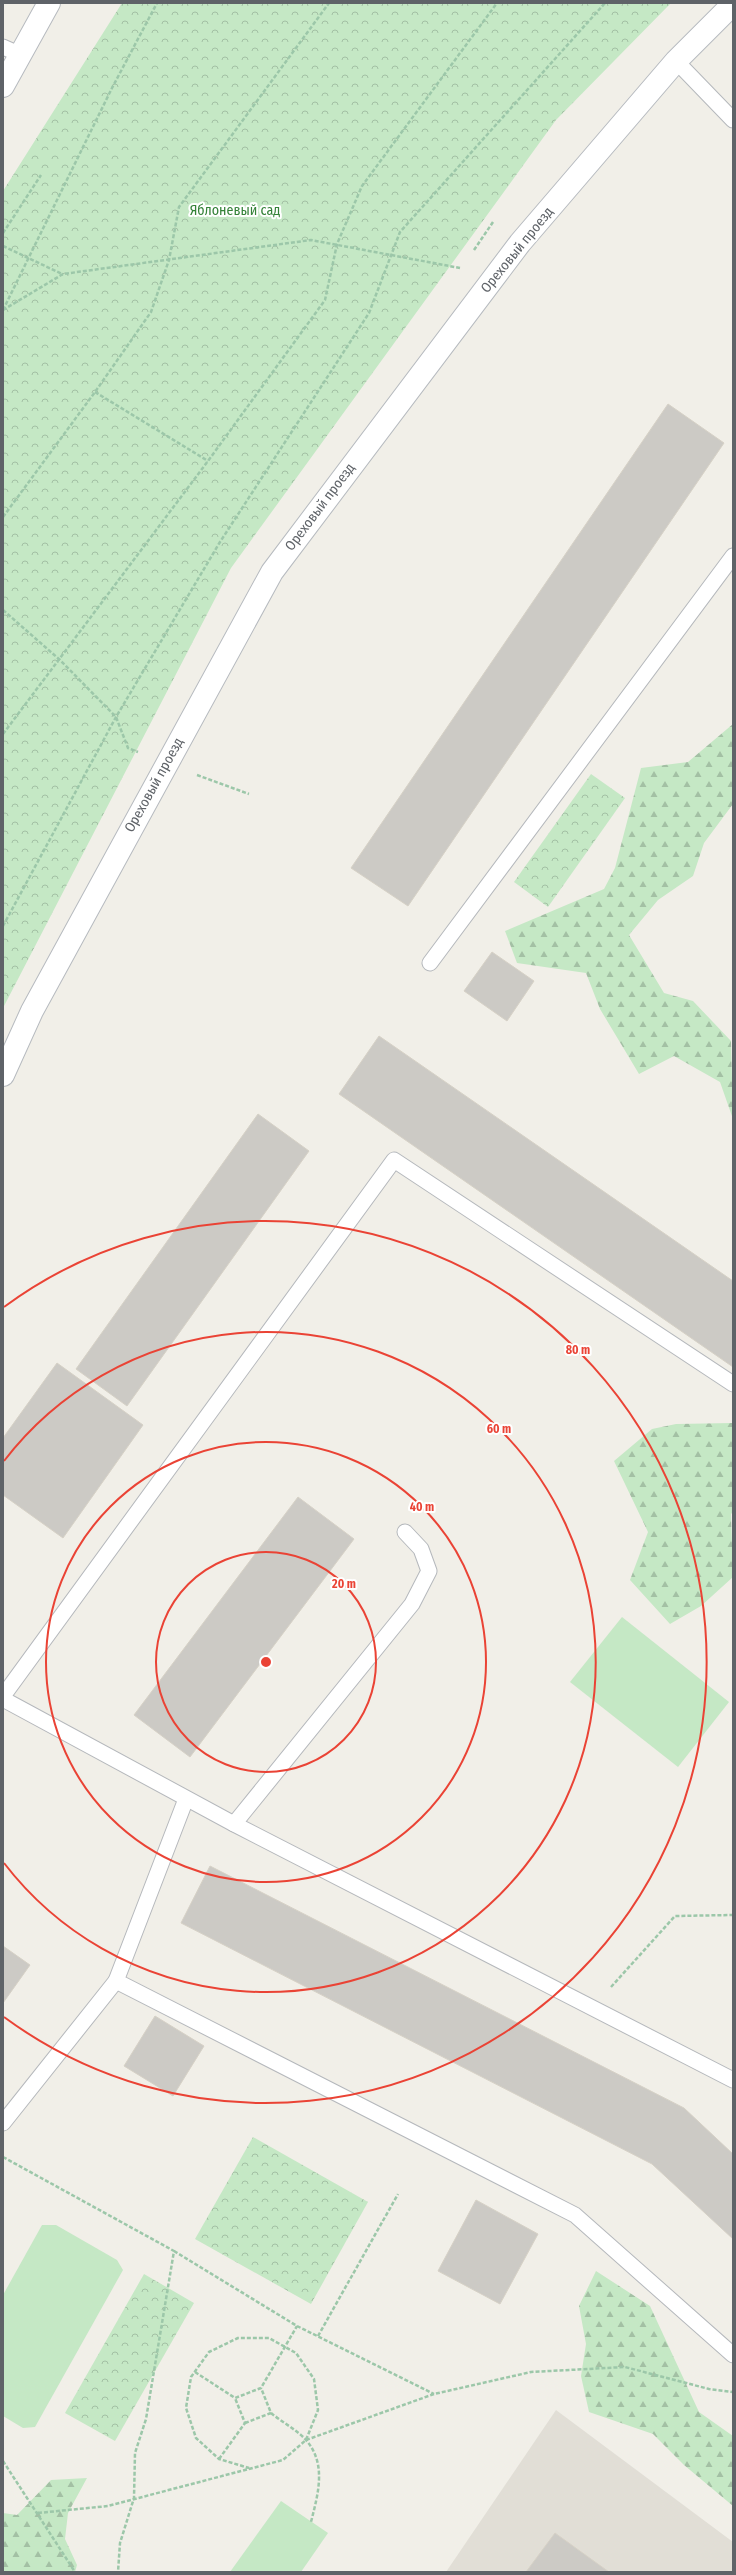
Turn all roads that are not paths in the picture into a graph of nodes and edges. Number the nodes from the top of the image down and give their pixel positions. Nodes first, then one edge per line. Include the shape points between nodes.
1 (49, 3) edge
2 (733, 4) edge
3 (12, 51) edge
4 (676, 61) junction
5 (3, 86) edge
6 (733, 120) edge
7 (733, 556) edge
8 (430, 964) dead end
9 (3, 1075) edge
10 (733, 1384) edge
11 (405, 1532) dead end
12 (3, 1696) edge
13 (3, 1699) edge
14 (186, 1799) junction
15 (234, 1824) junction
16 (116, 1981) junction
17 (733, 2080) edge
18 (3, 2122) edge
19 (733, 2355) edge

1 - 3 street
2 - 4 street, Ореховый проезд
3 - 5 street
4 - 6 lane
4 - 9 street, Ореховый проезд via 520,243 272,572 32,1011
7 - 8 lane
10 - 12 lane via 394,1160
11 - 15 lane via 421,1549 429,1571 412,1604
13 - 14 lane
14 - 15 lane
14 - 16 lane
15 - 17 lane
16 - 18 lane
16 - 19 lane via 575,2215

